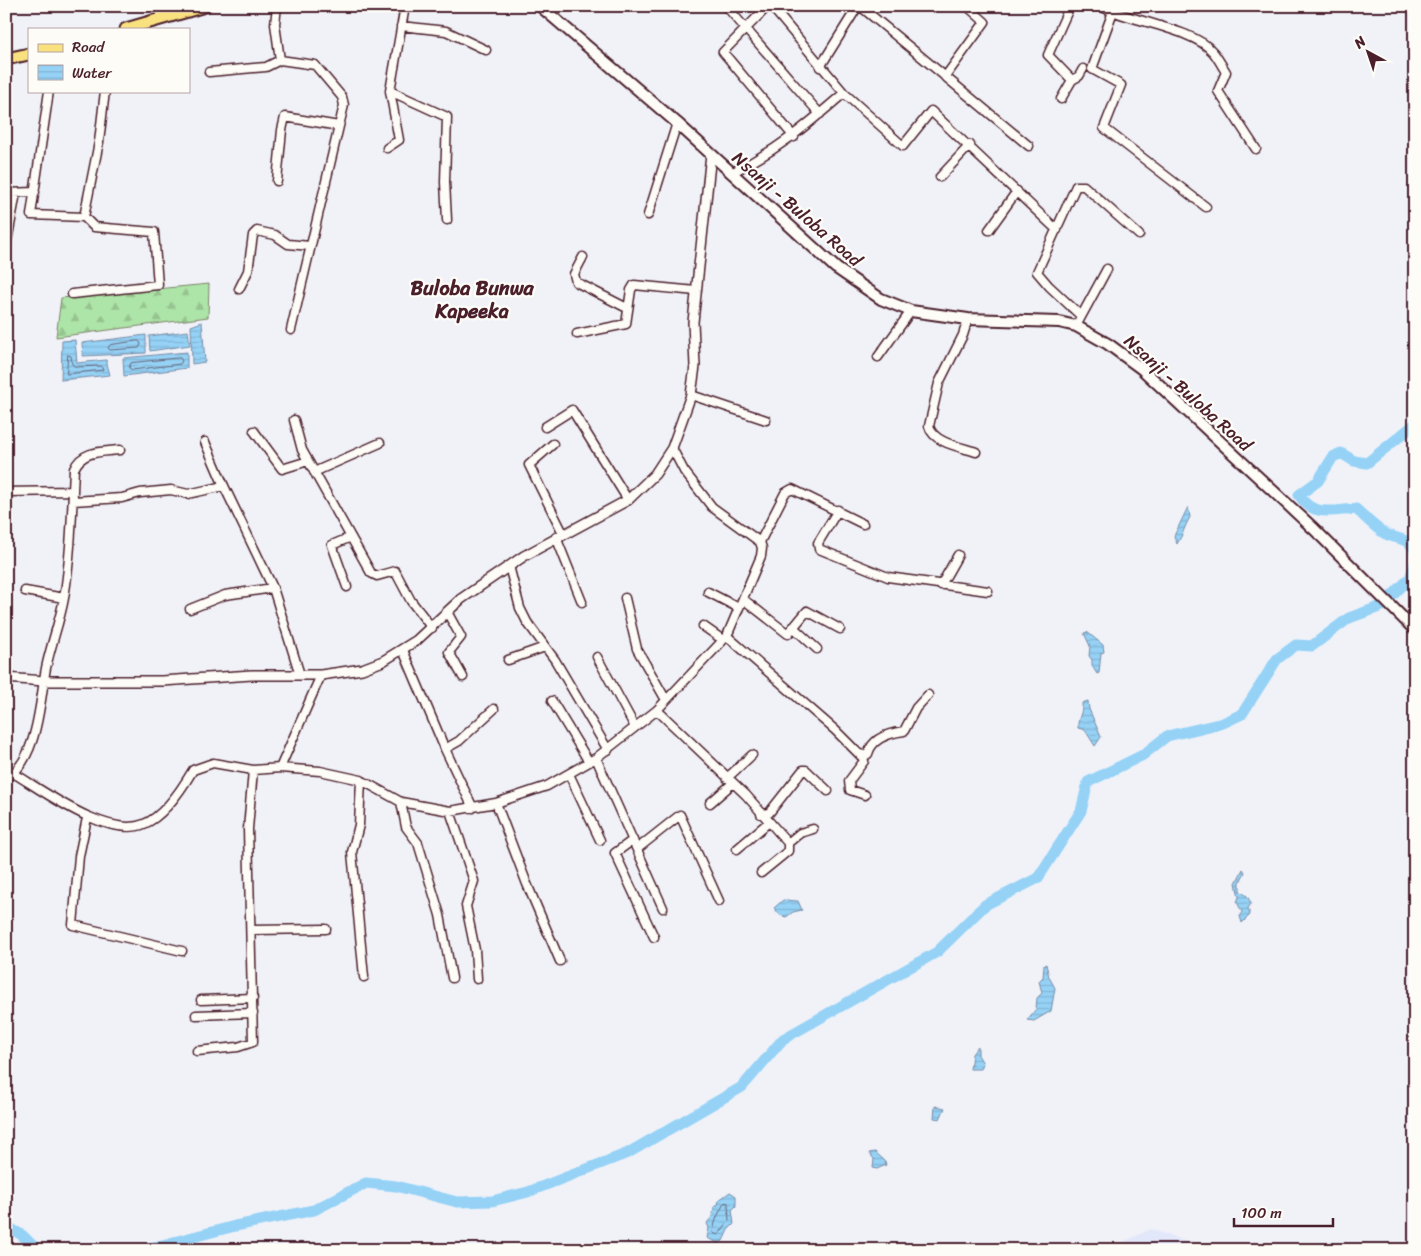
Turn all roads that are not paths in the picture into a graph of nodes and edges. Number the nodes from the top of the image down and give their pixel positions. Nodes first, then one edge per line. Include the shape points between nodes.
1 (158, 6) edge
2 (205, 6) edge
3 (277, 6) edge
4 (405, 6) edge
5 (540, 6) edge
6 (726, 6) edge
7 (770, 6) edge
8 (859, 6) edge
9 (967, 6) edge
10 (1070, 6) edge
11 (1100, 6) edge
12 (1114, 9) edge
13 (162, 18) junction
14 (401, 26) junction
15 (130, 28) edge
16 (746, 29) junction
17 (486, 50) dead end
18 (28, 54) edge
19 (6, 59) edge
20 (280, 60) junction
21 (820, 67) junction
22 (1083, 70) dead end
23 (209, 72) dead end
24 (945, 77) junction
25 (1072, 80) junction
26 (390, 91) junction
27 (49, 92) edge
28 (105, 92) edge
29 (844, 93) junction
30 (1061, 99) dead end
31 (820, 114) junction
32 (677, 124) junction
33 (339, 126) junction
34 (794, 137) junction
35 (970, 146) junction
36 (1029, 146) dead end
37 (387, 148) dead end
38 (1256, 149) dead end
39 (711, 154) junction
40 (731, 174) junction
41 (940, 177) dead end
42 (277, 181) dead end
43 (1017, 191) junction
44 (35, 192) junction
45 (16, 193) junction
46 (6, 194) edge
47 (1206, 207) dead end
48 (648, 215) dead end
49 (84, 217) junction
50 (447, 220) dead end
51 (989, 230) dead end
52 (1057, 230) junction
53 (1139, 235) dead end
54 (310, 246) junction
55 (6, 247) edge
56 (582, 258) dead end
57 (1107, 268) dead end
58 (239, 289) dead end
59 (696, 291) junction
60 (72, 294) dead end
61 (628, 308) junction
62 (911, 310) junction
63 (1080, 314) junction
64 (968, 319) junction
65 (1076, 326) junction
66 (291, 330) dead end
67 (577, 334) dead end
68 (878, 357) dead end
69 (691, 394) junction
70 (294, 420) dead end
71 (766, 420) dead end
72 (545, 427) dead end
73 (254, 431) dead end
74 (206, 442) dead end
75 (380, 443) dead end
76 (553, 444) dead end
77 (672, 448) junction
78 (120, 450) dead end
79 (976, 452) dead end
80 (308, 461) junction
81 (314, 472) junction
82 (224, 486) junction
83 (6, 492) edge
84 (73, 492) junction
85 (628, 500) junction
86 (72, 501) junction
87 (838, 510) junction
88 (863, 524) dead end
89 (559, 535) junction
90 (351, 537) junction
91 (760, 542) junction
92 (958, 554) dead end
93 (509, 566) junction
94 (941, 585) junction
95 (347, 587) dead end
96 (273, 588) junction
97 (25, 591) dead end
98 (988, 591) dead end
99 (708, 592) dead end
100 (64, 598) junction
101 (625, 598) dead end
102 (743, 599) junction
103 (582, 602) dead end
104 (739, 608) junction
105 (190, 609) dead end
106 (447, 612) junction
107 (704, 626) dead end
108 (793, 627) junction
109 (432, 628) junction
110 (840, 629) dead end
111 (1415, 630) edge
112 (726, 638) junction
113 (544, 647) junction
114 (817, 649) dead end
115 (403, 650) junction
116 (597, 657) dead end
117 (508, 660) dead end
118 (300, 675) junction
119 (321, 675) junction
120 (463, 677) dead end
121 (6, 678) edge
122 (44, 681) junction
123 (928, 695) dead end
124 (666, 700) junction
125 (552, 701) dead end
126 (494, 710) dead end
127 (657, 710) junction
128 (635, 727) junction
129 (445, 750) junction
130 (608, 750) junction
131 (860, 754) junction
132 (752, 756) dead end
133 (593, 760) junction
134 (280, 768) junction
135 (253, 770) junction
136 (14, 774) junction
137 (569, 774) junction
138 (6, 778) edge
139 (727, 778) junction
140 (360, 780) junction
141 (734, 783) junction
142 (828, 791) dead end
143 (866, 794) dead end
144 (401, 802) junction
145 (496, 804) junction
146 (710, 804) dead end
147 (473, 808) junction
148 (450, 811) junction
149 (761, 814) junction
150 (87, 818) junction
151 (769, 822) junction
152 (814, 829) dead end
153 (600, 840) dead end
154 (633, 840) junction
155 (788, 844) junction
156 (637, 849) junction
157 (737, 849) dead end
158 (761, 873) dead end
159 (719, 901) dead end
160 (664, 908) dead end
161 (326, 929) dead end
162 (252, 930) junction
163 (654, 937) dead end
164 (182, 951) dead end
165 (560, 961) dead end
166 (364, 977) dead end
167 (452, 978) dead end
168 (477, 979) dead end
169 (253, 998) junction
170 (201, 1000) dead end
171 (253, 1013) junction
172 (196, 1015) dead end
173 (197, 1051) dead end

1 - 13 street
2 - 13 main road
3 - 20 street via 275,24
4 - 14 street
5 - 32 main road, Nsanji - Buloba Road
6 - 16 street
7 - 16 street
7 - 21 street
8 - 21 street
8 - 24 street
9 - 24 street via 985,22
10 - 25 street via 1048,55
11 - 12 street
12 - 38 street via 1171,30 1213,52 1226,72 1218,91
12 - 47 street via 1092,69 1121,85 1104,128
13 - 15 main road
14 - 17 street via 446,31
14 - 26 street
16 - 31 street
16 - 34 street via 723,52
18 - 19 main road
20 - 23 street via 266,67
20 - 33 street via 310,63 318,68 344,101
21 - 29 street
22 - 25 street
24 - 36 street
25 - 30 street
26 - 37 street via 399,140
26 - 50 street via 447,117
27 - 44 street
28 - 49 street
29 - 31 street
29 - 35 street via 904,146 931,111
31 - 34 street
32 - 39 main road, Nsanji - Buloba Road
32 - 48 street
33 - 42 street via 285,118
33 - 54 street
34 - 40 street
35 - 41 street
35 - 43 street
39 - 40 main road, Nsanji - Buloba Road
39 - 59 street
40 - 62 main road, Nsanji - Buloba Road via 836,268 882,299
43 - 51 street
43 - 52 street
44 - 45 street
44 - 49 street via 31,215
45 - 46 street
45 - 55 street
49 - 60 street via 94,227 154,232 158,285
52 - 53 street via 1076,186 1082,184
52 - 63 street via 1038,274
54 - 58 street via 288,244 275,235 257,231 253,236 248,271
54 - 66 street
56 - 61 street via 574,274 576,282
57 - 63 street
59 - 61 street via 637,284 631,290
59 - 69 street via 693,322 695,366
61 - 67 street via 626,324
62 - 64 main road, Nsanji - Buloba Road
62 - 68 street
63 - 65 street
64 - 65 main road, Nsanji - Buloba Road via 1059,322
64 - 79 street via 940,383 929,426 936,438
65 - 111 main road, Nsanji - Buloba Road via 1142,369 1314,529
69 - 71 street
69 - 77 street
70 - 80 street
72 - 85 street via 572,410
73 - 80 street via 282,469
74 - 82 street
75 - 81 street
76 - 89 street via 529,465
77 - 85 street via 655,474
77 - 91 street via 684,471 712,507
78 - 84 street via 92,452 81,458 74,469
80 - 81 street
81 - 90 street
82 - 86 street via 188,494 171,490 122,498
82 - 96 street
83 - 84 street
84 - 86 street
85 - 89 street
86 - 100 street
87 - 88 street
87 - 91 street via 801,492 788,490
87 - 94 street via 822,534 819,549 888,576
89 - 93 street
89 - 103 street
90 - 95 street via 332,545
90 - 109 street via 371,573 377,576 395,571 411,601
91 - 102 street via 761,556
92 - 94 street
93 - 106 street
93 - 113 street via 520,608
94 - 98 street
96 - 105 street via 225,595
96 - 118 street
97 - 100 street
99 - 104 street
100 - 122 street
101 - 124 street via 638,649
102 - 104 street
102 - 108 street via 788,634
104 - 112 street
106 - 109 street
106 - 120 street via 461,637 449,652
107 - 112 street
108 - 110 street via 807,611
108 - 114 street
109 - 115 street
112 - 124 street
112 - 131 street
113 - 117 street
113 - 130 street
115 - 119 street via 362,670
115 - 129 street
116 - 128 street
118 - 119 street
118 - 122 street via 162,681
119 - 134 street
121 - 122 street
122 - 136 street via 29,749
123 - 131 street via 916,708 904,731 877,740 868,754
124 - 127 street
125 - 133 street
126 - 129 street
127 - 128 street
127 - 139 street
128 - 130 street
129 - 147 street
130 - 133 street
131 - 143 street via 864,761 849,781 850,790
132 - 139 street
133 - 137 street
133 - 154 street
134 - 135 street
134 - 140 street via 320,771
135 - 150 street via 213,763 200,766 193,770 180,792 144,824 126,826
135 - 162 street via 248,829
136 - 138 street
136 - 150 street
137 - 145 street via 547,786
137 - 153 street
139 - 141 street
140 - 144 street
140 - 166 street via 359,825 352,852
141 - 146 street
141 - 149 street
142 - 149 street via 803,770 769,812
144 - 148 street
144 - 167 street via 406,827 418,843 440,915
145 - 147 street
145 - 165 street
147 - 148 street
148 - 168 street via 474,881 466,906
149 - 151 street
150 - 164 street via 79,856 73,925
151 - 155 street
151 - 157 street
152 - 155 street via 800,833
154 - 156 street
154 - 163 street via 615,853
155 - 158 street via 788,851
156 - 159 street via 680,815
156 - 160 street
161 - 162 street
162 - 169 street
169 - 170 street
169 - 171 street
171 - 172 street
171 - 173 street via 253,1042 238,1047

